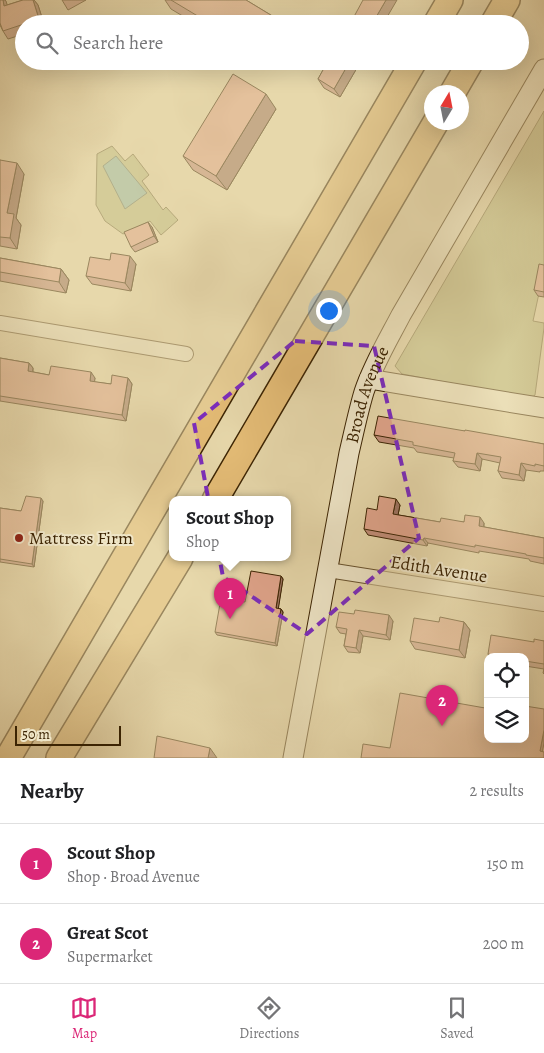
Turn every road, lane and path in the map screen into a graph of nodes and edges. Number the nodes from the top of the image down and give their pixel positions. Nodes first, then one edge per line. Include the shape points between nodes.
1 (450, 0) edge
2 (507, 0) edge
3 (441, 15) edge
4 (498, 15) edge
5 (544, 69) edge
6 (409, 70) edge
7 (466, 70) edge
8 (457, 85) edge
9 (431, 130) edge
10 (0, 324) edge
11 (186, 354) dead end
12 (369, 379) junction
13 (544, 408) edge
14 (217, 496) edge
15 (178, 561) edge
16 (328, 570) junction
17 (544, 604) edge
18 (8, 758) edge
19 (59, 758) edge
20 (293, 758) edge

1 - 3 highway
2 - 4 highway
5 - 12 main road, Broad Avenue via 401,315
6 - 18 highway
7 - 8 highway
9 - 14 highway
10 - 11 street
12 - 13 main road
12 - 16 main road, Broad Avenue via 358,411
15 - 19 highway
16 - 17 street, Edith Avenue
16 - 20 main road, Broad Avenue

